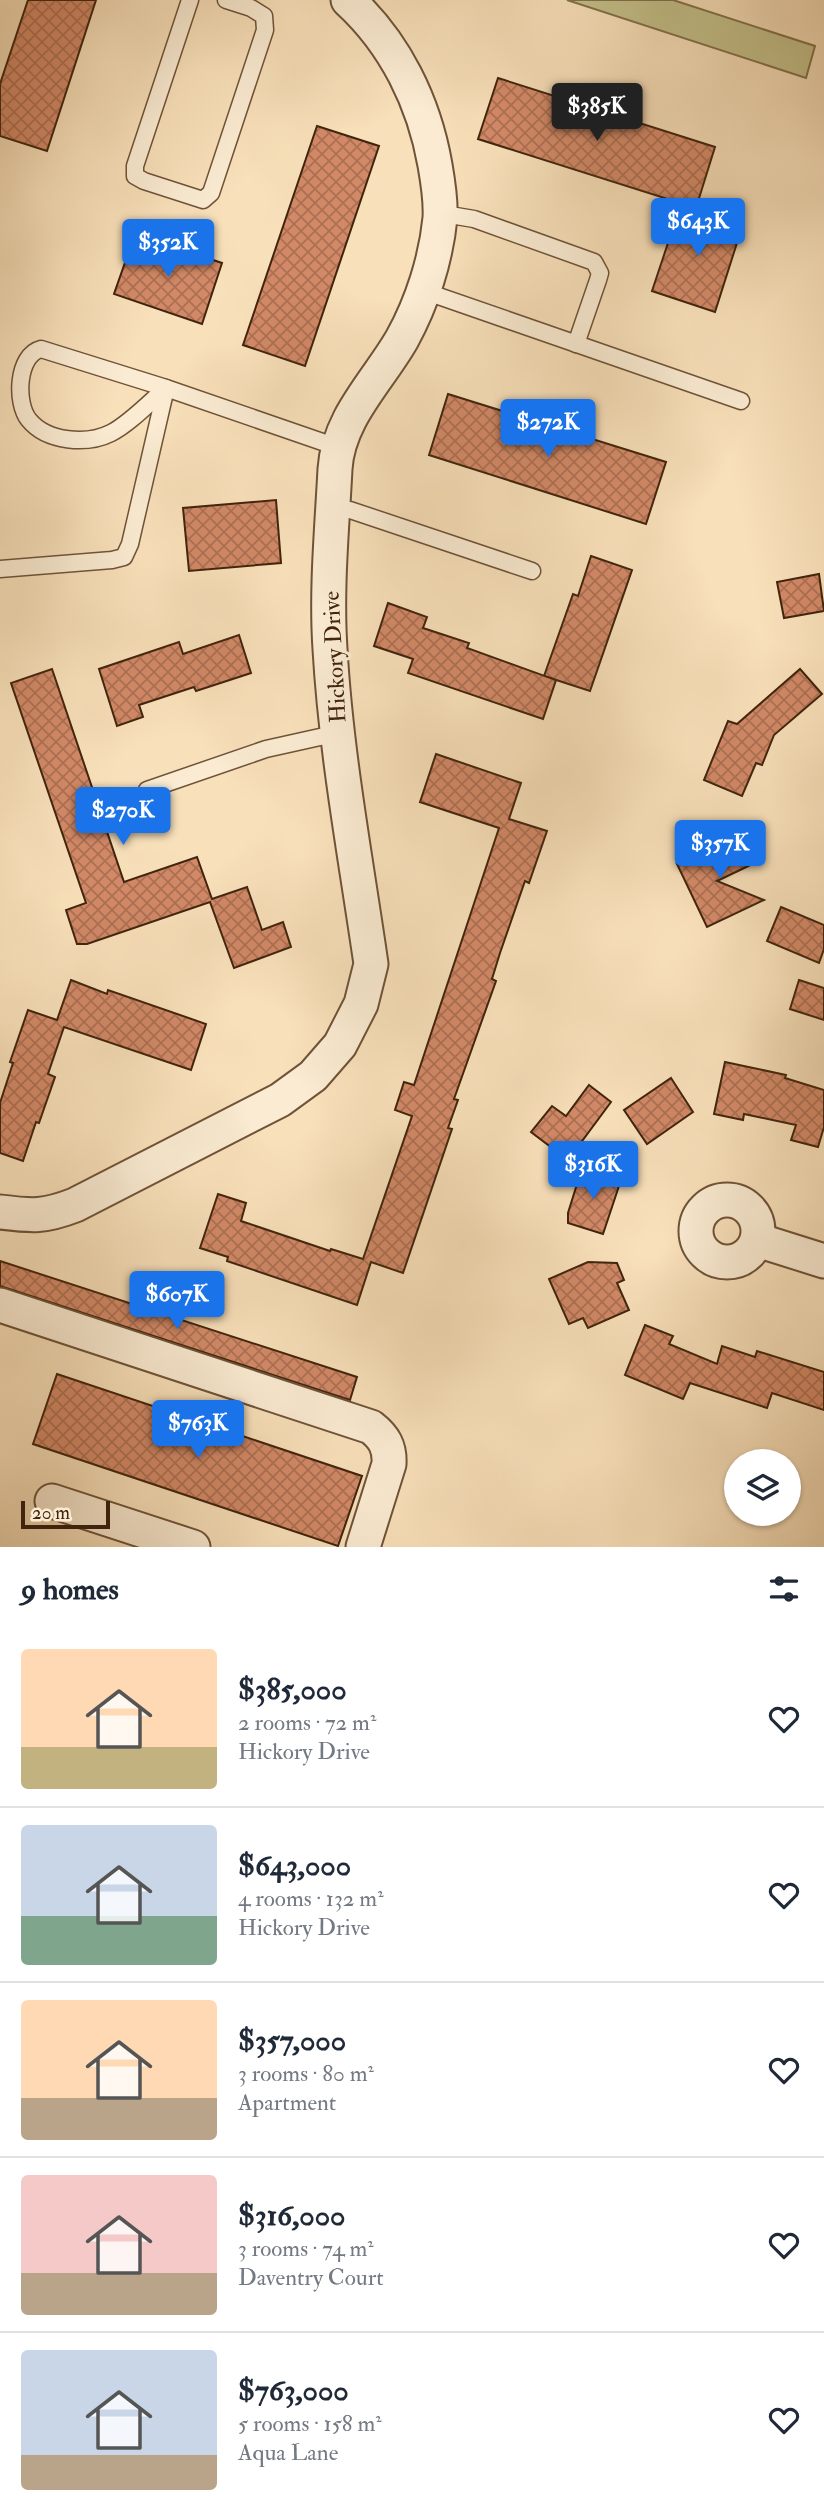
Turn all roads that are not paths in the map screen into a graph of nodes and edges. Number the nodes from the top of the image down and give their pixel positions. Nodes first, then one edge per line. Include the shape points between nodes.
1 (190, 0) edge
2 (226, 0) edge
3 (348, 0) edge
4 (440, 216) junction
5 (424, 291) junction
6 (576, 344) junction
7 (166, 388) junction
8 (741, 401) dead end
9 (337, 447) junction
10 (334, 510) junction
11 (0, 569) edge
12 (532, 571) dead end
13 (338, 733) junction
14 (147, 790) dead end
15 (0, 1212) edge
16 (757, 1240) dead end
17 (824, 1261) edge
18 (0, 1305) edge
19 (52, 1501) dead end
20 (193, 1547) edge
21 (363, 1547) edge

1 - 2 lane via 135,176 203,200 211,193 265,30 264,16
3 - 4 street, Hickory Drive via 398,60 421,110 433,156
4 - 5 street, Hickory Drive
4 - 6 lane via 474,219 594,262 600,273
5 - 6 lane
5 - 9 street, Hickory Drive via 403,337 351,414
6 - 8 lane
7 - 7 lane via 41,349 27,358 21,391 30,420 52,434 78,441 112,433
7 - 9 lane
7 - 11 lane via 124,557
9 - 10 street, Hickory Drive
10 - 12 lane via 350,510
10 - 13 street, Hickory Drive via 329,635
13 - 14 lane via 266,749
13 - 15 street, Hickory Drive via 371,964 361,1004 340,1045 313,1076 281,1100 75,1205 50,1215
16 - 17 street
18 - 21 street via 371,1427 390,1454
19 - 20 street

